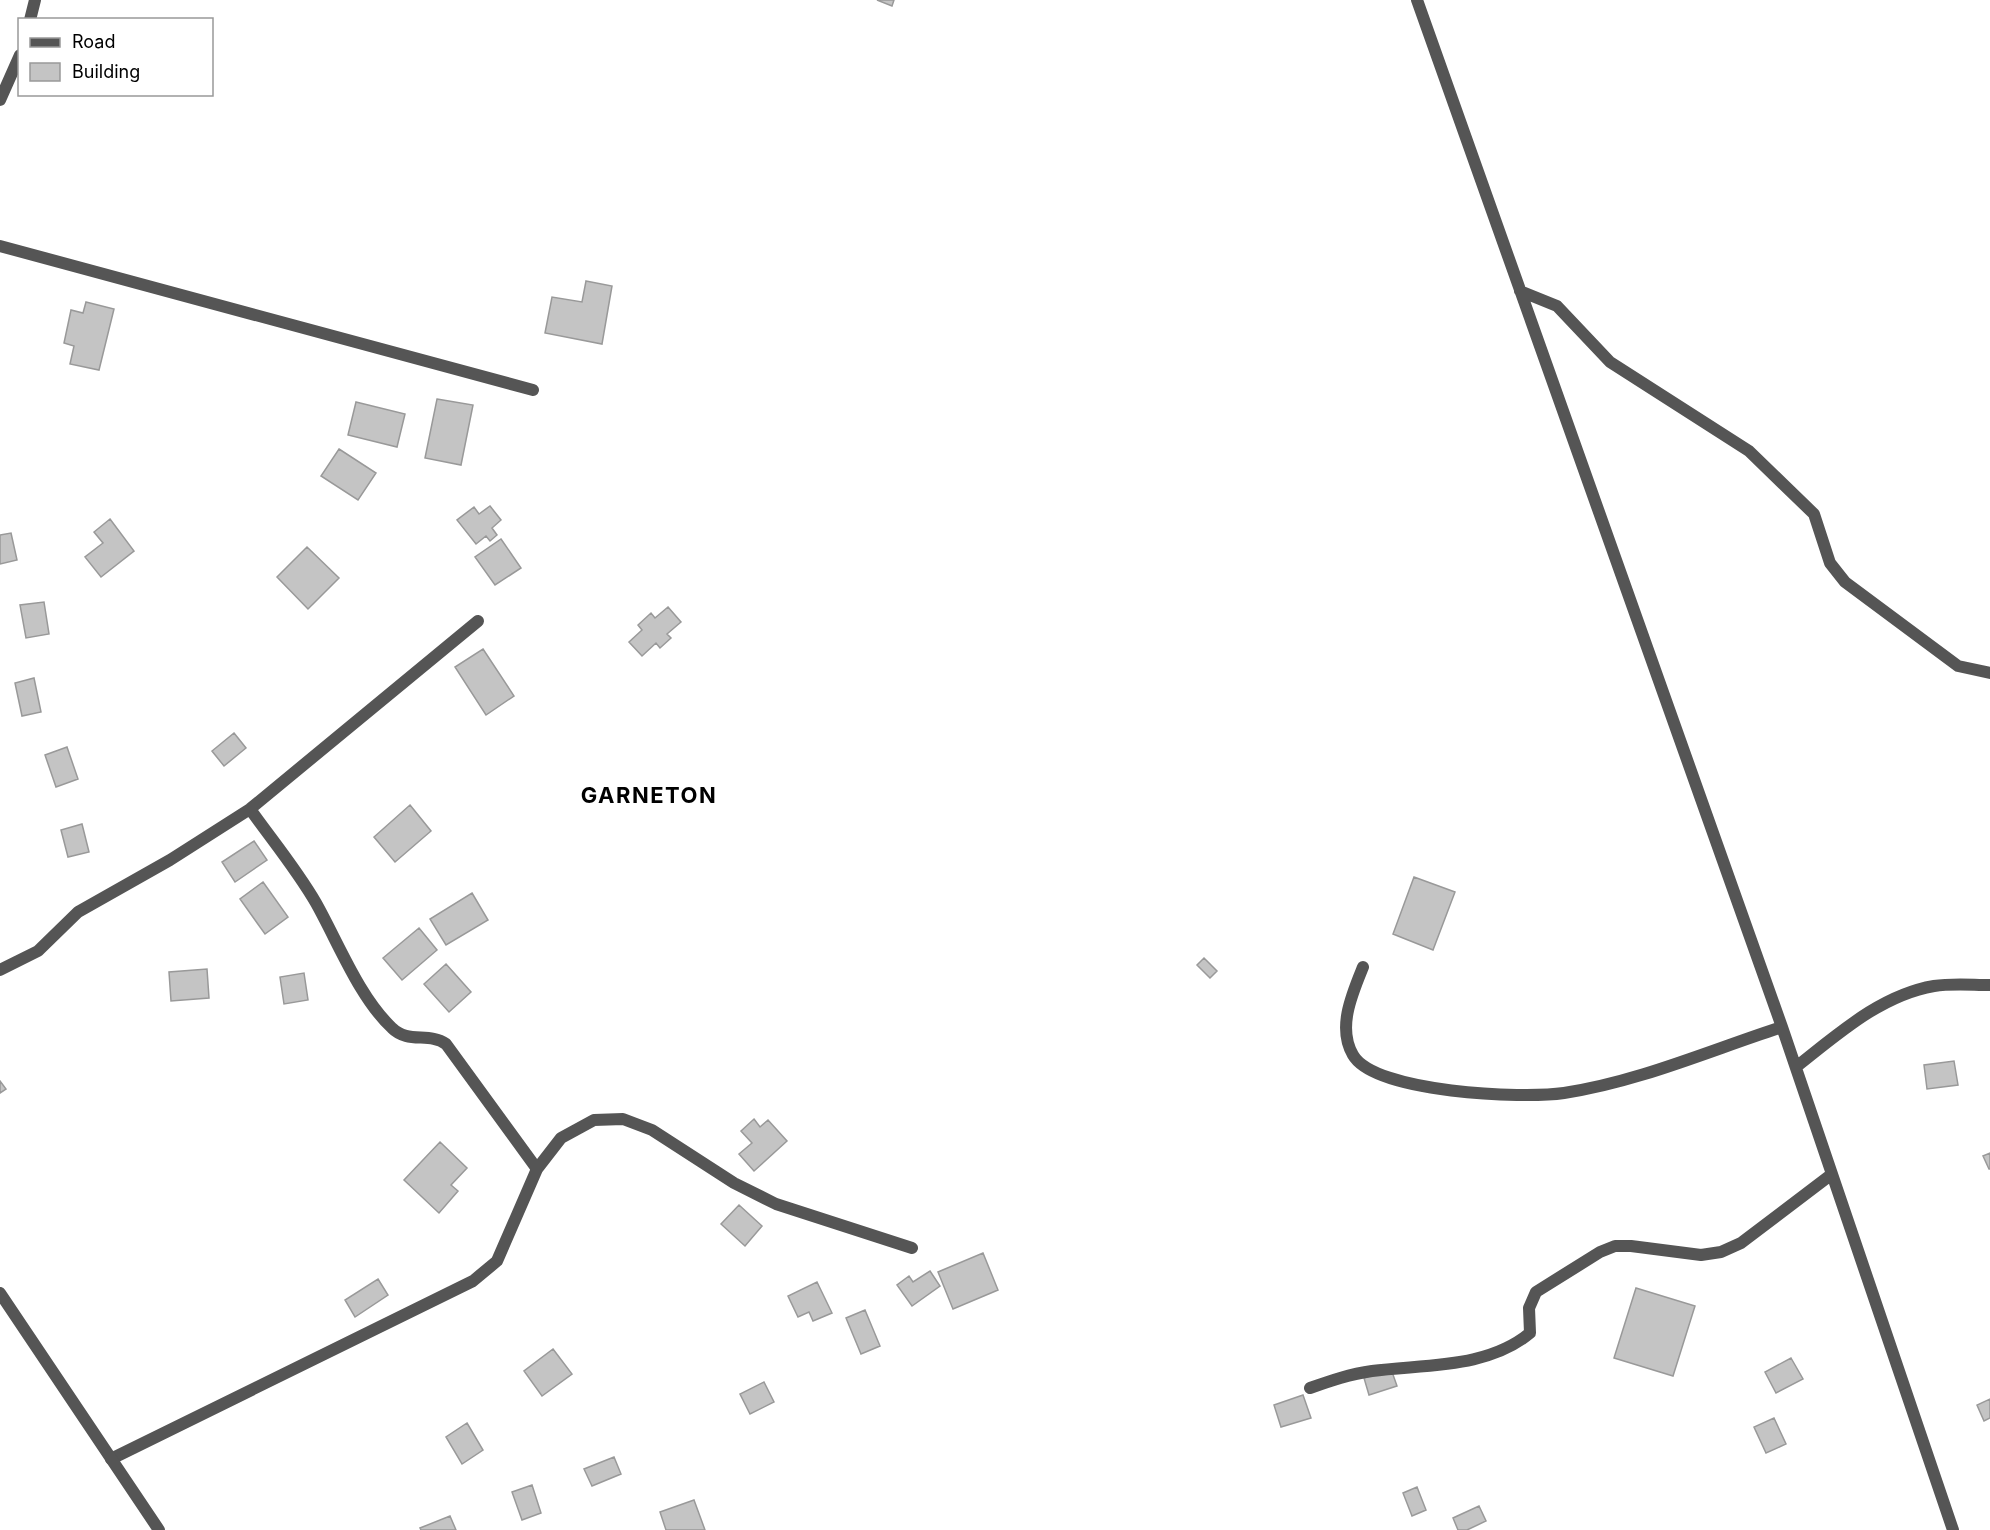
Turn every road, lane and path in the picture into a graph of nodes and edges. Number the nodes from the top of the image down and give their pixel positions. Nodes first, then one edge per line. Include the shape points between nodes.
1 (36, 0) edge
2 (1417, 0) edge
3 (31, 18) edge
4 (18, 60) edge
5 (0, 100) edge
6 (0, 246) edge
7 (1520, 291) junction
8 (533, 390) dead end
9 (478, 621) dead end
10 (1990, 673) edge
11 (250, 809) junction
12 (1363, 967) dead end
13 (0, 970) edge
14 (1990, 985) edge
15 (1782, 1027) junction
16 (1796, 1067) junction
17 (537, 1169) junction
18 (1832, 1174) junction
19 (912, 1248) dead end
20 (0, 1293) edge
21 (1310, 1388) dead end
22 (111, 1460) junction
23 (159, 1530) edge
24 (1953, 1530) edge

1 - 3 street
2 - 7 street
4 - 5 street
6 - 8 street
7 - 10 street via 1557,306 1610,362 1749,451 1814,514 1830,563 1845,582 1958,666
7 - 15 street
9 - 11 street
11 - 13 street via 78,912 38,951
11 - 17 street via 314,900 364,991 390,1027 411,1039 437,1038 446,1044
12 - 15 street via 1350,999 1346,1032 1353,1056 1372,1071 1459,1093 1562,1093 1617,1081
14 - 16 street via 1936,986 1905,993 1839,1033
15 - 16 street
16 - 18 street
17 - 19 street via 561,1138 594,1120 623,1119 652,1130 734,1183 776,1204
17 - 22 street via 497,1261 473,1281
18 - 21 street via 1741,1243 1721,1252 1701,1255 1631,1246 1615,1246 1600,1252 1536,1292 1529,1308 1530,1332 1491,1353 1462,1362 1347,1375
18 - 24 street
20 - 22 street
22 - 23 street

